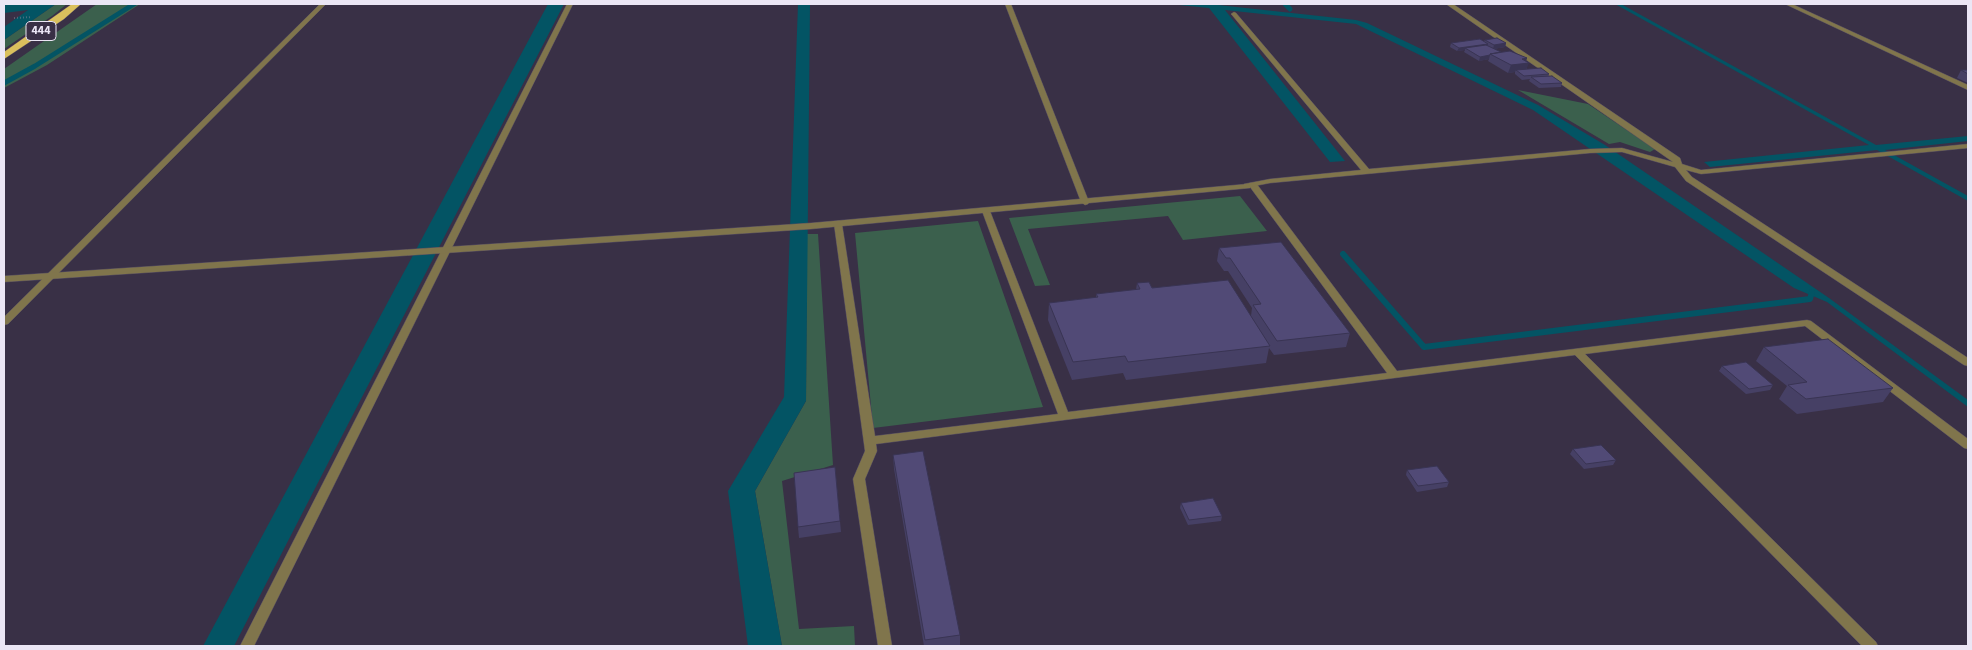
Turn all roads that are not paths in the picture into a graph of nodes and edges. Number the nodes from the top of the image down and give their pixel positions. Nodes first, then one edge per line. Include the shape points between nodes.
1 (76, 4) edge
2 (323, 4) edge
3 (570, 4) edge
4 (1008, 4) edge
5 (1449, 4) edge
6 (1788, 4) edge
7 (1234, 14) dead end
8 (4, 56) edge
9 (1968, 88) edge
10 (1968, 146) edge
11 (1678, 166) junction
12 (1367, 172) junction
13 (1250, 186) junction
14 (1085, 202) junction
15 (986, 211) junction
16 (838, 224) junction
17 (445, 250) junction
18 (50, 276) junction
19 (4, 279) edge
20 (4, 322) edge
21 (1577, 352) junction
22 (1968, 363) edge
23 (1394, 375) junction
24 (1064, 416) junction
25 (870, 441) junction
26 (1968, 445) edge
27 (247, 646) edge
28 (885, 646) edge
29 (1872, 646) edge

1 - 8 highway, 444
2 - 18 street
3 - 17 street
4 - 14 street
5 - 11 street via 1677,160
6 - 9 street
7 - 12 street
10 - 11 street via 1701,172
11 - 12 street via 1622,150
11 - 22 street via 1689,179
12 - 13 street via 1270,181
13 - 14 street
13 - 23 street
14 - 15 street
15 - 16 street
15 - 24 street
16 - 17 street
16 - 25 street
17 - 18 street
17 - 27 street
18 - 19 street
18 - 20 street
21 - 23 street
21 - 26 street via 1807,323
21 - 29 street
23 - 24 street
24 - 25 street
25 - 28 street via 871,451 859,479

